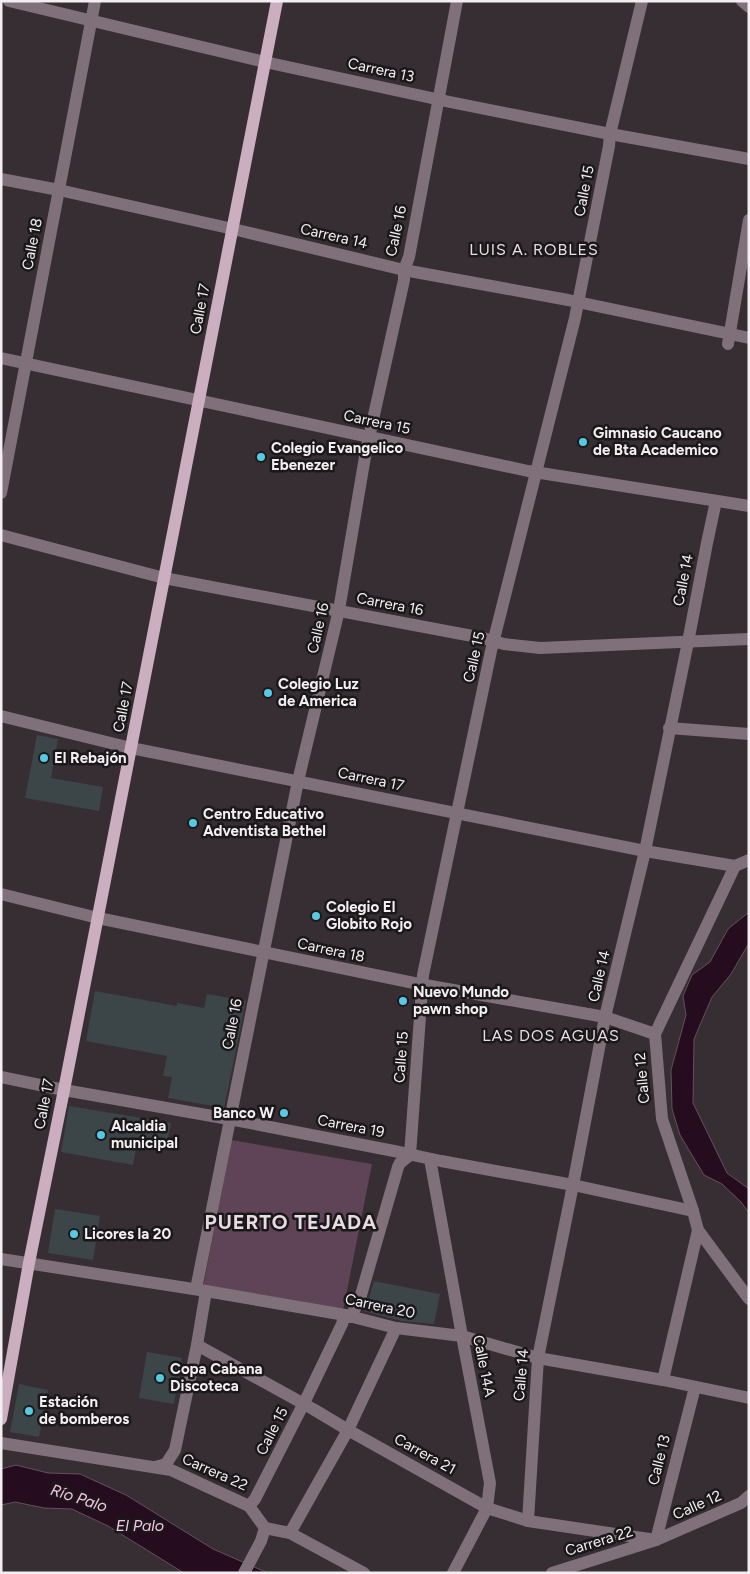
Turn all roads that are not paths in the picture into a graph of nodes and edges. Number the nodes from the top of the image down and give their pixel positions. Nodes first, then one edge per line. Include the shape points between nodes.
1 (9, 1) edge
2 (94, 1) edge
3 (277, 1) edge
4 (457, 1) edge
5 (642, 1) edge
6 (742, 1) edge
7 (749, 6) edge
8 (90, 21) junction
9 (265, 62) junction
10 (439, 99) junction
11 (610, 134) junction
12 (749, 159) edge
13 (1, 179) edge
14 (58, 190) junction
15 (749, 220) edge
16 (233, 229) junction
17 (404, 270) junction
18 (577, 302) junction
19 (749, 338) edge
20 (728, 339) junction
21 (1, 358) edge
22 (26, 363) junction
23 (199, 400) junction
24 (369, 437) junction
25 (537, 472) junction
26 (1, 493) edge
27 (716, 501) junction
28 (749, 506) edge
29 (1, 535) edge
30 (164, 578) junction
31 (339, 610) junction
32 (749, 639) edge
33 (494, 641) junction
34 (688, 642) junction
35 (1, 716) edge
36 (670, 728) junction
37 (749, 734) edge
38 (131, 748) junction
39 (298, 780) junction
40 (456, 813) junction
41 (645, 851) junction
42 (749, 860) edge
43 (735, 866) junction
44 (1, 894) edge
45 (98, 918) junction
46 (262, 952) junction
47 (422, 985) junction
48 (605, 1017) junction
49 (655, 1034) junction
50 (1, 1077) edge
51 (64, 1090) junction
52 (229, 1119) junction
53 (410, 1155) junction
54 (430, 1159) junction
55 (573, 1186) junction
56 (693, 1211) junction
57 (698, 1230) junction
58 (1, 1259) edge
59 (28, 1263) junction
60 (200, 1290) junction
61 (749, 1299) edge
62 (348, 1316) junction
63 (396, 1328) junction
64 (462, 1336) junction
65 (197, 1345) junction
66 (538, 1358) junction
67 (663, 1380) junction
68 (695, 1387) junction
69 (749, 1398) edge
70 (303, 1404) junction
71 (2, 1417) edge
72 (348, 1430) junction
73 (1, 1444) edge
74 (175, 1450) junction
75 (155, 1467) junction
76 (180, 1474) junction
77 (749, 1496) edge
78 (249, 1506) junction
79 (487, 1508) junction
80 (528, 1521) junction
81 (290, 1533) junction
82 (263, 1534) junction
83 (656, 1540) junction
84 (244, 1573) edge
85 (364, 1573) edge
86 (453, 1573) edge
87 (552, 1573) edge

1 - 8 street, Carrera 13
2 - 8 street, Calle 18
3 - 9 main road, Calle 17
4 - 10 street, Calle 16
5 - 11 street, Calle 15
6 - 7 street
8 - 9 street, Carrera 13
8 - 14 street, Calle 18
9 - 10 street, Carrera 13
9 - 16 main road, Calle 17
10 - 11 street, Carrera 13
10 - 17 street, Calle 16
11 - 12 street, Carrera 13
11 - 18 street, Calle 15
13 - 14 street, Carrera 14
14 - 16 street, Carrera 14
14 - 22 street, Calle 18
15 - 20 street
16 - 17 street, Carrera 14
16 - 23 main road, Calle 17
17 - 18 street, Carrera 14
17 - 24 street, Calle 16
18 - 20 street, Carrera 14
18 - 25 street, Calle 15
19 - 20 street, Carrera 14
21 - 22 street, Carrera 15
22 - 23 street, Carrera 15
22 - 26 street, Calle 18
23 - 24 street, Carrera 15
23 - 30 main road, Calle 17
24 - 25 street, Carrera 15
24 - 31 street, Calle 16
25 - 27 street, Carrera 15
25 - 33 street, Calle 15
27 - 28 street, Carrera 15
27 - 34 street, Calle 14
29 - 30 street, Carrera 16
30 - 31 street, Carrera 16
30 - 38 main road, Calle 17
31 - 33 street, Carrera 16
31 - 39 street, Calle 16
32 - 34 street, Carrera 16
33 - 34 street, Carrera 16 via 540,648
33 - 40 street, Calle 15
34 - 36 street, Calle 14
35 - 38 street, Carrera 17
36 - 37 street
36 - 41 street, Calle 14
38 - 39 street, Carrera 17
38 - 45 main road, Calle 17
39 - 40 street, Carrera 17
39 - 46 street, Calle 16
40 - 41 street, Carrera 17
40 - 47 street, Calle 15
41 - 43 street, Carrera 17
41 - 48 street, Calle 14
42 - 43 street
43 - 49 street, Calle 12
44 - 45 street, Carrera 18
45 - 46 street, Carrera 18
45 - 51 main road, Calle 17
46 - 47 street, Carrera 18
46 - 52 street, Calle 16
47 - 48 street, Carrera 18
47 - 53 street, Calle 15
48 - 49 street, Carrera 18
48 - 55 street, Calle 14
49 - 56 street, Calle 12 via 662,1119
50 - 51 street, Carrera 19
51 - 52 street, Carrera 19
51 - 59 main road, Calle 17
52 - 53 street, Carrera 19
52 - 60 street, Calle 16
53 - 54 street, Carrera 19
53 - 62 street, Calle 15 via 398,1167 359,1302
54 - 55 street, Carrera 19
54 - 64 street, Calle 14A
55 - 56 street, Carrera 19
55 - 66 street, Calle 14
56 - 57 street, Calle 12
57 - 61 street, Calle 12
57 - 67 street
58 - 59 street, Carrera 20
59 - 60 street, Carrera 20
59 - 71 main road, Calle 17
60 - 62 street, Carrera 20
60 - 65 street, Calle 16
62 - 63 street, Carrera 20
62 - 70 street, Calle 15
63 - 64 street, Carrera 20
63 - 72 street
64 - 66 street, Carrera 20
64 - 79 street, Calle 14A via 490,1483
65 - 70 street, Carrera 21
65 - 74 street, Calle 16
66 - 67 street, Carrera 20
66 - 80 street, Calle 14
67 - 68 street, Carrera 20
68 - 69 street, Carrera 20
68 - 83 street, Calle 13
70 - 72 street, Carrera 21
70 - 78 street, Calle 15
72 - 79 street, Carrera 21
72 - 81 street
73 - 75 street, Carrera 22
74 - 75 street via 166,1464
74 - 76 street via 174,1463
75 - 76 street, Carrera 22
76 - 78 street, Carrera 22
77 - 83 street, Calle 12 via 741,1503
78 - 82 street, Carrera 22
79 - 80 street, Carrera 21
79 - 86 street, Calle 14A
80 - 83 street, Carrera 21
81 - 82 street
81 - 85 street
82 - 84 street
83 - 87 street, Carrera 22

